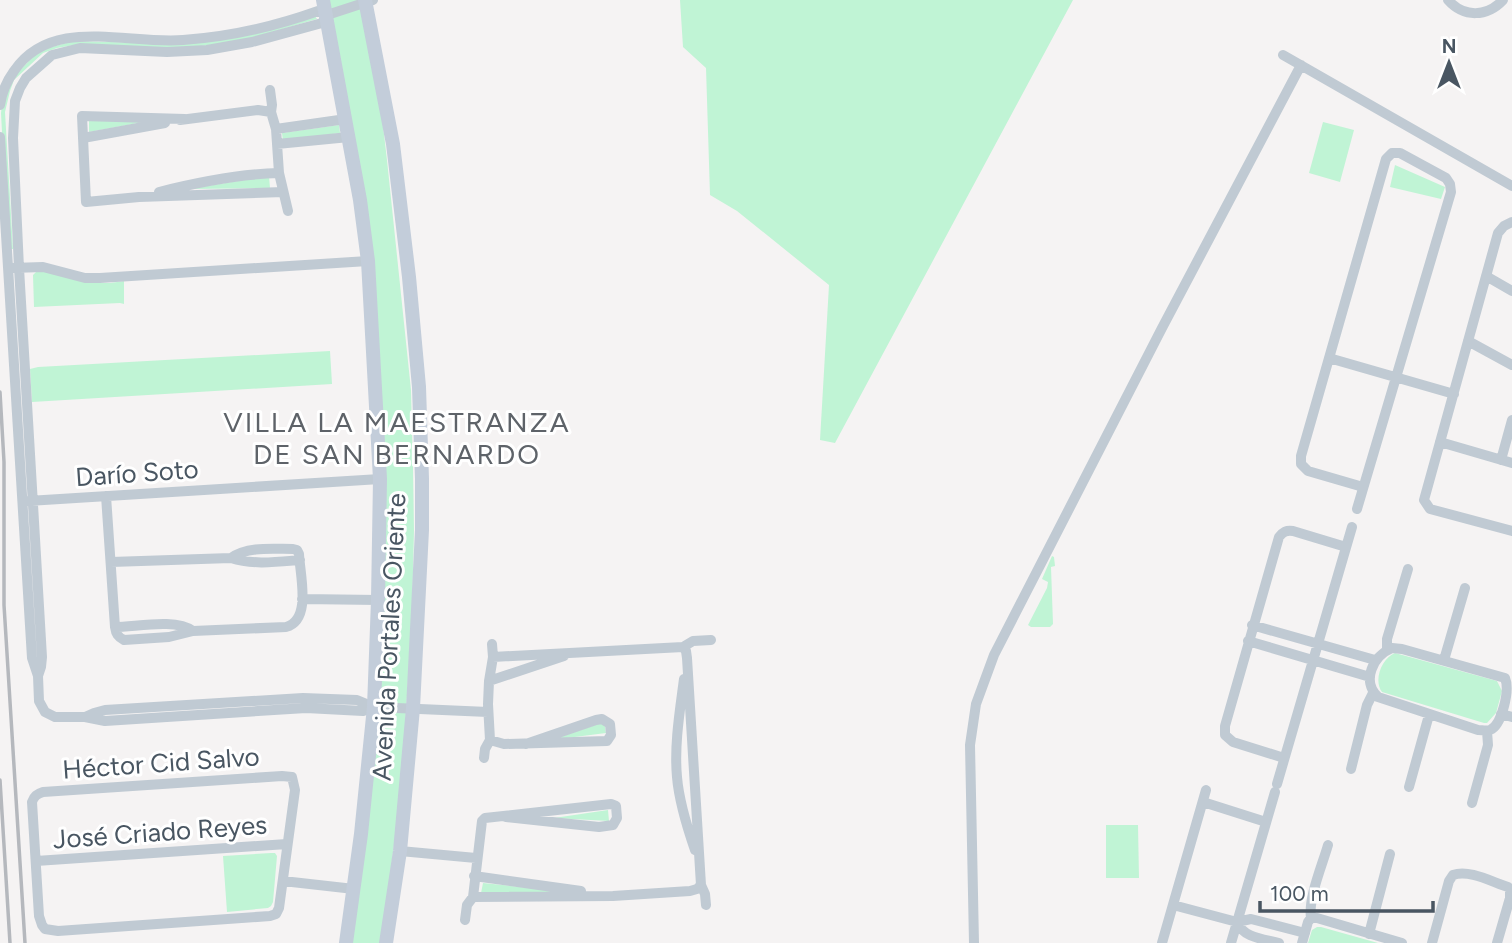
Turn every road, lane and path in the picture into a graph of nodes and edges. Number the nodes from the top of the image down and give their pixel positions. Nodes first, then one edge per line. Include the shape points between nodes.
1 (324, 0) edge
2 (1448, 0) edge
3 (1503, 0) edge
4 (368, 1) edge
5 (327, 15) junction
6 (1283, 55) dead end
7 (1301, 65) junction
8 (270, 90) dead end
9 (0, 104) edge
10 (271, 113) junction
11 (186, 119) junction
12 (346, 119) junction
13 (276, 129) junction
14 (0, 136) edge
15 (349, 137) junction
16 (83, 138) junction
17 (277, 145) junction
18 (279, 173) junction
19 (1512, 186) edge
20 (283, 192) junction
21 (139, 197) junction
22 (288, 211) dead end
23 (1512, 222) edge
24 (368, 261) junction
25 (14, 268) junction
26 (1486, 276) junction
27 (1512, 291) edge
28 (1468, 341) junction
29 (1329, 358) junction
30 (1512, 365) edge
31 (1396, 377) junction
32 (1454, 394) junction
33 (1512, 420) edge
34 (1440, 442) junction
35 (1501, 460) junction
36 (1512, 463) edge
37 (380, 479) junction
38 (1363, 486) junction
39 (106, 496) junction
40 (27, 501) junction
41 (1357, 509) dead end
42 (1352, 527) dead end
43 (1512, 531) edge
44 (1346, 547) junction
45 (111, 562) junction
46 (1408, 569) dead end
47 (1465, 588) dead end
48 (302, 599) junction
49 (378, 600) junction
50 (1252, 625) junction
51 (711, 640) dead end
52 (1248, 641) junction
53 (492, 643) dead end
54 (1317, 644) junction
55 (683, 647) junction
56 (1387, 650) junction
57 (578, 652) junction
58 (493, 657) junction
59 (687, 658) junction
60 (1313, 660) junction
61 (1375, 660) junction
62 (1444, 660) junction
63 (1508, 675) edge
64 (1370, 677) junction
65 (489, 681) junction
66 (1373, 693) junction
67 (1509, 699) edge
68 (374, 707) junction
69 (413, 708) junction
70 (488, 712) junction
71 (1501, 714) junction
72 (1429, 715) junction
73 (1512, 717) edge
74 (1487, 731) junction
75 (490, 740) junction
76 (526, 744) junction
77 (484, 758) dead end
78 (1284, 758) junction
79 (1351, 769) dead end
80 (1409, 787) dead end
81 (1206, 790) dead end
82 (1203, 802) junction
83 (1472, 803) dead end
84 (506, 817) junction
85 (1266, 822) junction
86 (287, 844) junction
87 (1328, 845) dead end
88 (400, 851) junction
89 (1390, 854) dead end
90 (477, 858) junction
91 (36, 861) junction
92 (699, 861) junction
93 (474, 876) junction
94 (283, 881) junction
95 (701, 885) junction
96 (354, 889) junction
97 (1511, 892) edge
98 (613, 896) junction
99 (473, 897) junction
100 (706, 905) dead end
101 (1173, 905) junction
102 (1311, 918) junction
103 (465, 920) dead end
104 (1237, 922) junction
105 (1369, 933) junction
106 (1303, 938) edge
107 (346, 943) edge
108 (386, 943) edge
109 (974, 943) edge
110 (1162, 943) edge
111 (1231, 943) edge
112 (1279, 943) edge
113 (1402, 943) edge
114 (1432, 943) edge
115 (1497, 943) edge

1 - 5 street, Avenida Portales Oriente
2 - 3 street via 1475,14 1486,13
4 - 5 street
4 - 69 street, Avenida Portales Oriente via 393,144 419,387 422,530
5 - 9 street via 318,11 274,24 180,40 76,36 55,40 20,62 5,84
5 - 12 street, Avenida Portales Oriente
5 - 25 street via 322,23 207,50 80,48 52,55 36,67 15,101
6 - 7 street
7 - 19 street
7 - 109 street via 994,655 976,704 970,746
8 - 10 street
10 - 11 street via 258,110
10 - 13 street
11 - 16 street
11 - 16 street via 82,116
12 - 13 street
12 - 15 street, Avenida Portales Oriente
13 - 17 street
14 - 25 street
15 - 17 street
15 - 24 street, Avenida Portales Oriente
16 - 21 street via 86,202
17 - 18 street
18 - 20 street
18 - 21 street via 202,181
20 - 21 street
20 - 22 street
23 - 26 street via 1498,233
24 - 25 street via 100,278 43,267
24 - 37 street, Avenida Portales Oriente
25 - 40 street
26 - 27 street
26 - 28 street
28 - 30 street
28 - 32 street
29 - 31 street
29 - 31 street via 1386,159 1399,153 1446,178 1451,192
29 - 38 street via 1301,464 1308,471
31 - 32 street
31 - 38 street
32 - 34 street
33 - 35 street
34 - 35 street
34 - 43 street via 1426,505
35 - 36 street
37 - 39 street, Darío Soto
37 - 49 street, Avenida Portales Oriente
38 - 41 street
39 - 40 street, Darío Soto
39 - 45 street
40 - 68 street via 32,658 45,712 105,721
42 - 44 street
44 - 50 street via 1293,531 1282,533
44 - 54 street
45 - 48 street via 230,558 245,551 293,549 298,550 300,561
45 - 48 street via 115,628 124,639 290,626 301,614
46 - 56 street
47 - 62 street
48 - 49 street
49 - 68 street, Avenida Portales Oriente
50 - 52 street
50 - 54 street
51 - 55 street
52 - 60 street
52 - 78 street via 1225,735 1233,742
53 - 58 street
54 - 60 street
54 - 61 street
55 - 57 street
55 - 59 street
56 - 61 street
56 - 62 street via 1396,648
57 - 58 street
57 - 65 street
58 - 65 street
59 - 92 street
59 - 92 street via 677,776
60 - 64 street
60 - 78 street
61 - 64 street
62 - 63 street
63 - 67 street
64 - 66 street
65 - 70 street
66 - 72 street
66 - 79 street
67 - 71 street
68 - 69 street
68 - 96 street, Avenida Portales Oriente
69 - 70 street
69 - 88 street, Avenida Portales Oriente
70 - 75 street
71 - 73 street
71 - 74 street
72 - 74 street
72 - 80 street
74 - 83 street via 1488,745
75 - 76 street
75 - 77 street
76 - 76 street via 607,741 610,724 596,720
78 - 85 street
81 - 82 street
82 - 85 street
82 - 101 street
84 - 84 street via 611,804 616,806 617,818 613,825 599,827
84 - 90 street via 482,821
85 - 104 street
86 - 91 street, José Criado Reyes
86 - 91 street, Héctor Cid Salvo via 295,790 292,777 57,791 43,792 32,802
86 - 94 street
87 - 102 street
88 - 90 street
88 - 108 street, Avenida Portales Oriente
89 - 105 street
90 - 93 street
91 - 94 street via 42,925 58,931 276,914
92 - 95 street
93 - 98 street
93 - 99 street
94 - 96 street
95 - 98 street via 690,891
95 - 100 street
96 - 107 street, Avenida Portales Oriente
97 - 114 street via 1508,887 1466,874 1453,875
97 - 115 street
98 - 99 street
99 - 103 street
101 - 104 street
101 - 110 street
102 - 105 street
102 - 106 street
104 - 106 street via 1251,919
104 - 111 street
104 - 112 street via 1245,933
105 - 113 street

